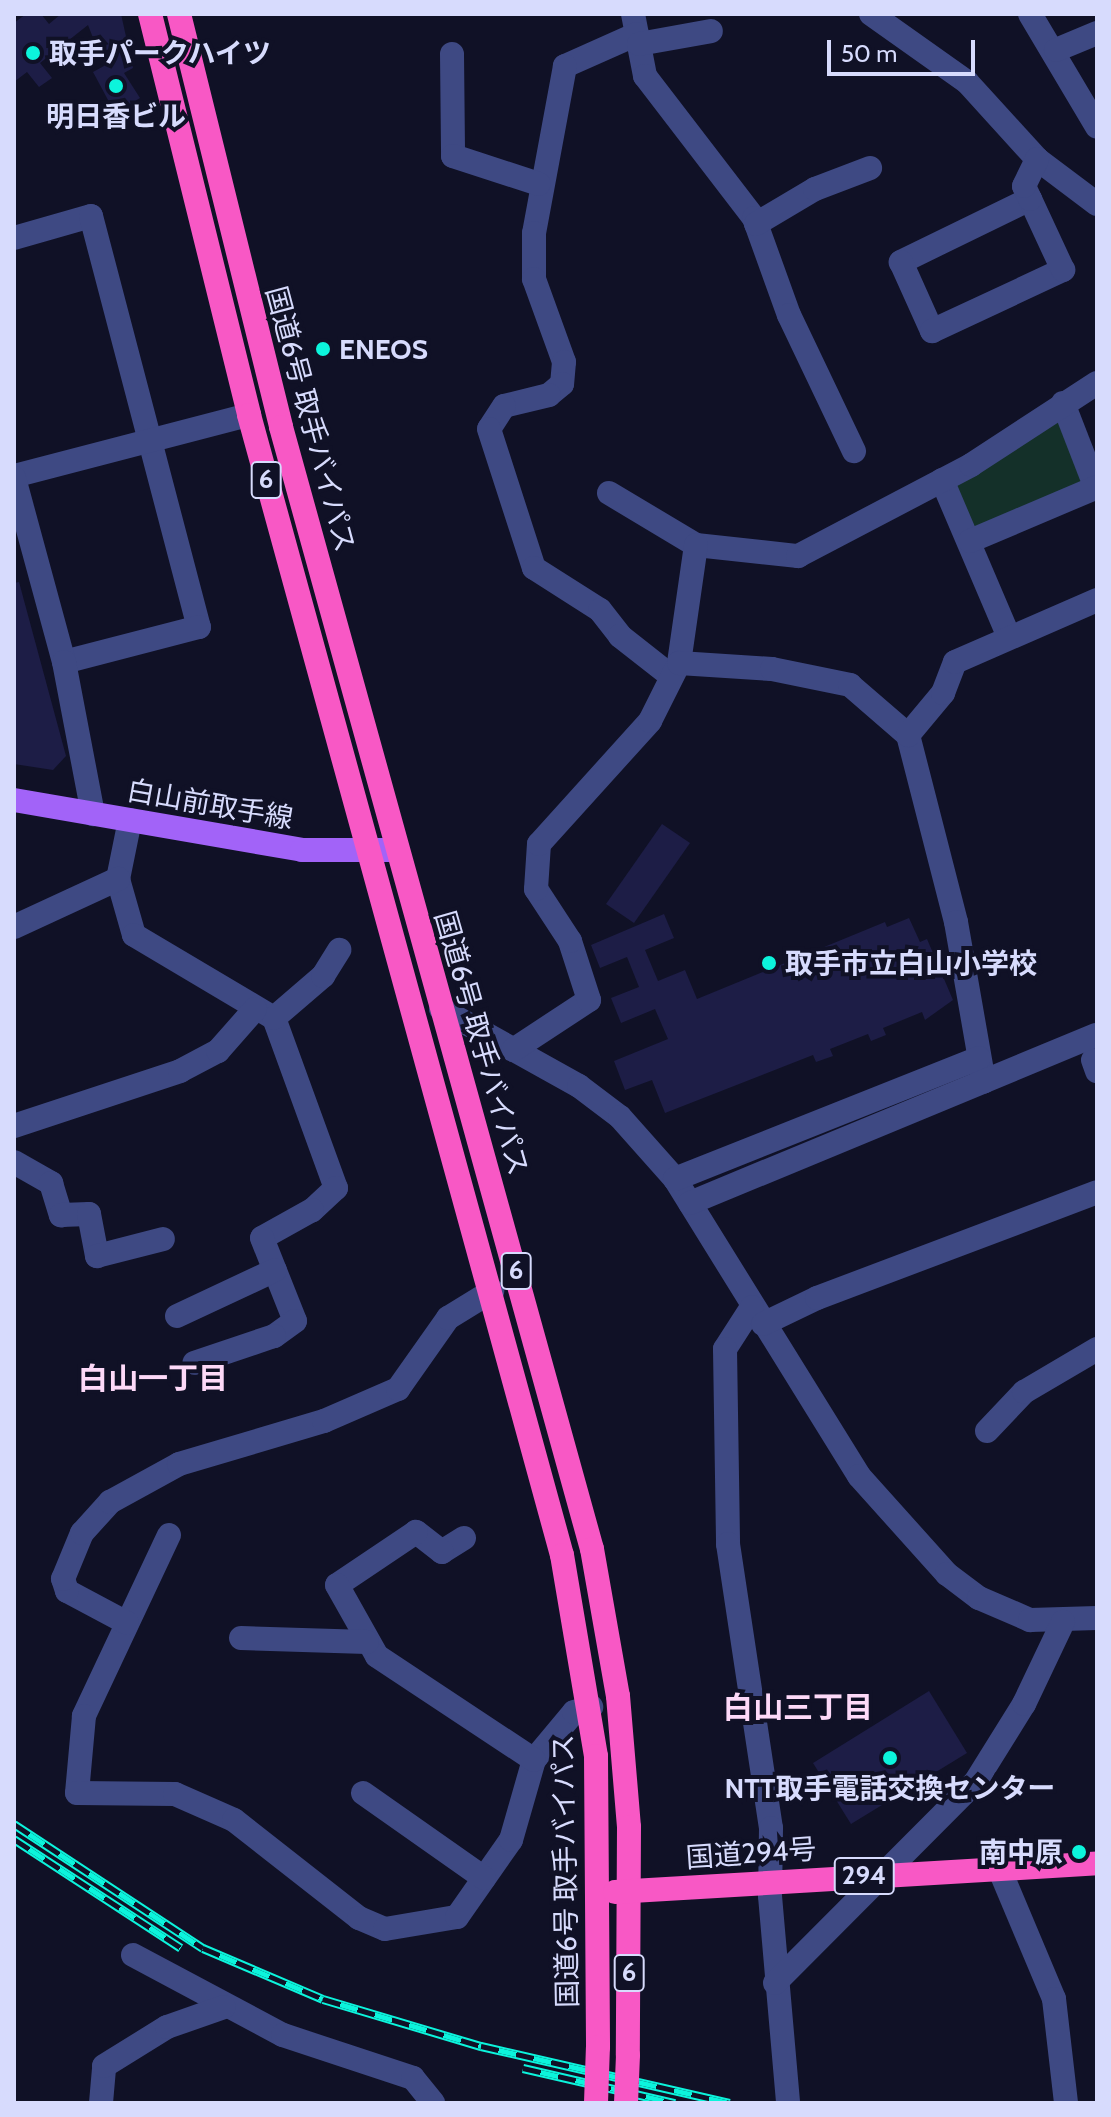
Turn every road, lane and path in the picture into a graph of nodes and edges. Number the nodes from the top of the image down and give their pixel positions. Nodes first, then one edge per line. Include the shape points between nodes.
1 (150, 14) edge
2 (179, 14) edge
3 (871, 14) edge
4 (1030, 14) edge
5 (636, 31) edge
6 (711, 31) dead end
7 (1097, 33) edge
8 (1056, 50) junction
9 (452, 54) dead end
10 (1097, 127) edge
11 (1037, 159) junction
12 (870, 168) dead end
13 (539, 184) junction
14 (1030, 199) junction
15 (1097, 204) edge
16 (756, 224) junction
17 (14, 238) edge
18 (1097, 383) edge
19 (1063, 403) junction
20 (249, 415) junction
21 (150, 441) junction
22 (854, 451) dead end
23 (14, 477) edge
24 (942, 480) junction
25 (1096, 488) edge
26 (609, 493) dead end
27 (970, 541) junction
28 (696, 545) junction
29 (1097, 600) edge
30 (1008, 635) junction
31 (64, 662) junction
32 (675, 670) junction
33 (908, 735) junction
34 (14, 800) edge
35 (93, 814) junction
36 (130, 820) junction
37 (397, 850) junction
38 (367, 854) junction
39 (118, 879) junction
40 (14, 927) edge
41 (339, 950) dead end
42 (441, 1009) junction
43 (264, 1014) junction
44 (1096, 1035) edge
45 (513, 1050) junction
46 (981, 1070) junction
47 (14, 1126) edge
48 (14, 1162) edge
49 (675, 1179) junction
50 (1097, 1192) edge
51 (690, 1203) junction
52 (163, 1239) dead end
53 (275, 1270) junction
54 (492, 1291) junction
55 (177, 1316) dead end
56 (757, 1316) junction
57 (1097, 1349) edge
58 (194, 1363) dead end
59 (987, 1431) dead end
60 (169, 1535) dead end
61 (464, 1538) dead end
62 (1097, 1618) edge
63 (1063, 1622) junction
64 (127, 1623) junction
65 (241, 1638) dead end
66 (367, 1642) junction
67 (591, 1707) junction
68 (534, 1760) junction
69 (363, 1793) dead end
70 (1097, 1863) edge
71 (999, 1868) junction
72 (878, 1875) junction
73 (484, 1878) junction
74 (769, 1882) junction
75 (630, 1891) junction
76 (601, 1893) junction
77 (133, 1955) dead end
78 (775, 1983) junction
79 (224, 2007) junction
80 (427, 2101) edge
81 (788, 2102) edge
82 (101, 2103) edge
83 (596, 2103) edge
84 (626, 2103) edge
85 (1066, 2103) edge

1 - 20 highway, 国道6号 取手バイパス / 6
2 - 37 highway, 国道6号 取手バイパス / 6 via 281,427
3 - 11 street via 967,82
4 - 8 street
5 - 6 street
5 - 13 street via 565,66
5 - 16 street via 645,76
7 - 8 street
8 - 10 street
9 - 13 street via 453,156
11 - 14 street via 1024,186
11 - 15 street
12 - 16 street via 815,189
13 - 32 street via 534,279 564,362 562,384 549,395 504,406 489,429 491,443 534,568 600,610 620,636
14 - 14 street via 1063,270 932,331 901,262
16 - 22 street via 789,315
17 - 21 street via 91,216
18 - 19 street
19 - 24 street
19 - 25 street
20 - 21 street
20 - 38 highway, 国道6号 取手バイパス / 6
21 - 23 street
21 - 31 street via 199,627
23 - 31 street
24 - 27 street
24 - 28 street via 798,556
25 - 27 street
26 - 28 street
27 - 30 street
28 - 32 street
29 - 30 street
30 - 33 street via 955,662 943,693
31 - 35 street
32 - 33 street via 772,669 850,685 871,697
32 - 45 street via 650,721 539,844 536,889 570,941 589,1000
33 - 46 street via 956,922
34 - 35 main road, 白山前取手線
35 - 36 main road, 白山前取手線
36 - 38 main road, 白山前取手線 via 302,850
36 - 39 street
37 - 38 main road, 白山前取手線
37 - 42 highway, 国道6号 取手バイパス / 6
38 - 54 highway, 国道6号 取手バイパス / 6
39 - 40 street
39 - 43 street via 134,935
41 - 43 street via 323,976
42 - 45 street
42 - 75 highway, 国道6号 取手バイパス / 6 via 592,1549 618,1696
43 - 47 street via 218,1051 180,1071
43 - 53 street via 336,1188 312,1210 262,1238
44 - 46 street
45 - 49 street via 620,1117
46 - 49 street
46 - 51 street
48 - 52 street via 51,1183 61,1215 89,1214 97,1256
49 - 51 street
50 - 56 street
51 - 56 street
53 - 55 street
53 - 58 street via 295,1321 274,1336
54 - 64 street via 448,1318 398,1389 324,1421 179,1464 110,1502 82,1533 63,1579 67,1591
54 - 67 highway, 国道6号 取手バイパス / 6 via 562,1555
56 - 63 street via 859,1476 947,1574 1001,1610
56 - 74 street via 725,1349 728,1544 744,1674 760,1724 771,1828
57 - 59 street via 1024,1392
60 - 64 street
61 - 66 street via 442,1552 416,1532 337,1585
62 - 63 street
63 - 72 street via 1024,1704 976,1781
64 - 73 street via 84,1716 77,1793 175,1794 234,1820 359,1918 385,1929 457,1917
65 - 66 street
66 - 68 street via 377,1656
67 - 68 street via 574,1712
67 - 76 highway, 国道6号 取手バイパス / 6
68 - 73 street via 511,1840
69 - 73 street
70 - 71 highway, 国道294号 / 294
71 - 72 highway, 国道294号 / 294
71 - 85 street via 1054,1999
72 - 74 highway, 国道294号 / 294
72 - 78 street
74 - 75 highway, 国道294号 / 294
74 - 78 street
75 - 76 highway, 国道294号 / 294
75 - 84 highway, 国道6号 取手バイパス / 6, bridge
76 - 83 highway, 国道6号 取手バイパス / 6, bridge
77 - 79 street
78 - 81 street
79 - 80 street via 283,2035 413,2078
79 - 82 street via 167,2027 104,2066

